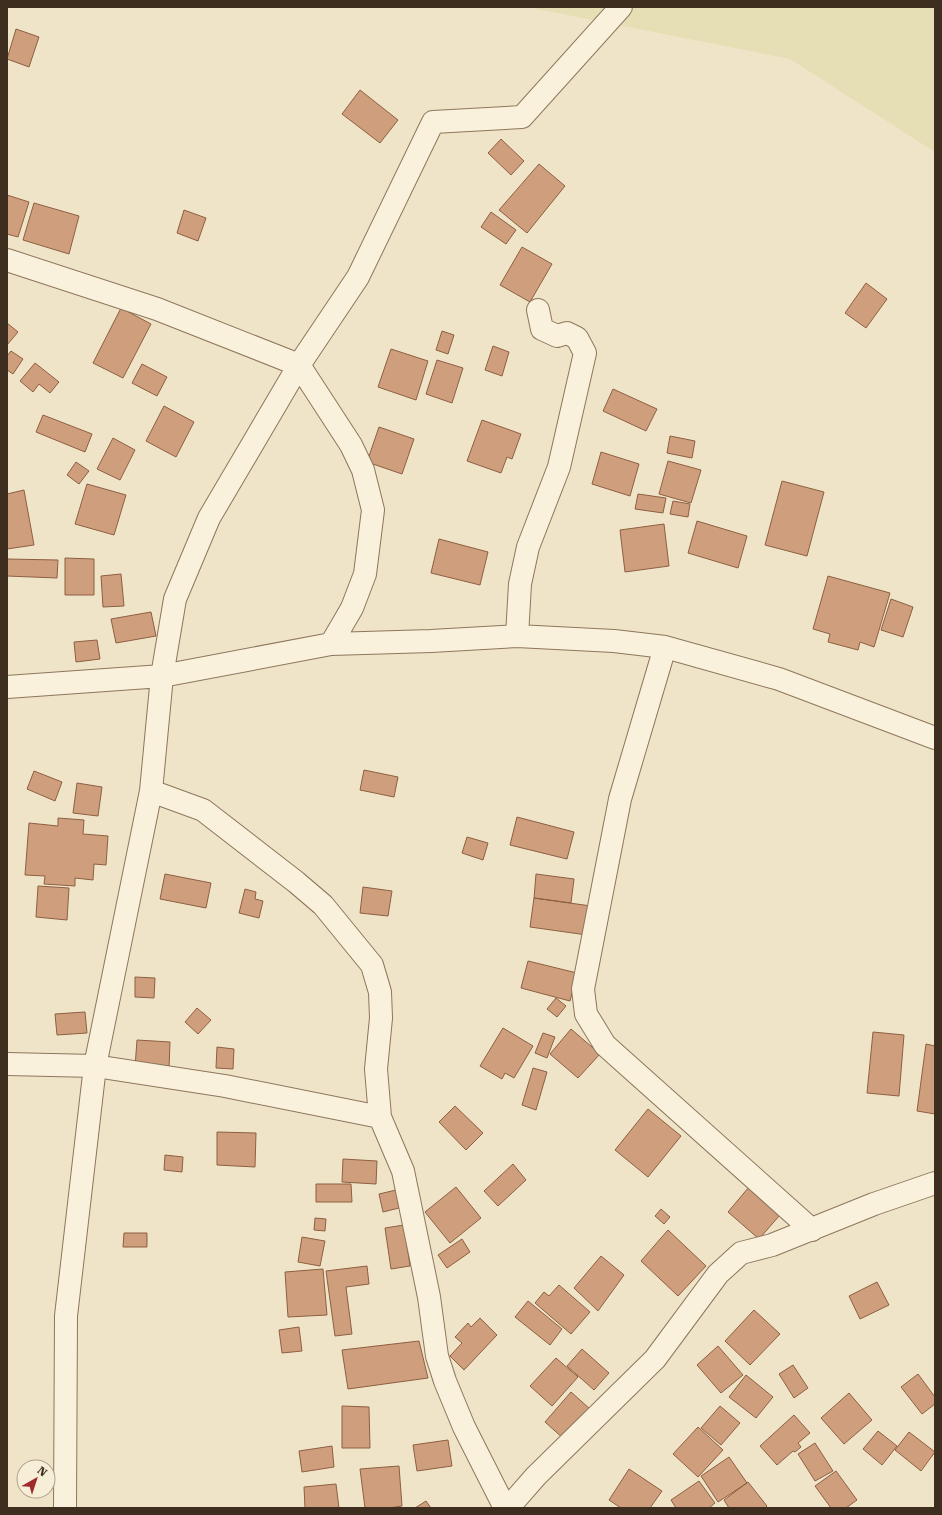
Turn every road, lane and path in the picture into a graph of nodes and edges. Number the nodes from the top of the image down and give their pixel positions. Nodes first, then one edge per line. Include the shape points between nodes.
1 (621, 7) edge
2 (7, 260) edge
3 (538, 310) dead end
4 (299, 365) junction
5 (516, 636) junction
6 (332, 644) junction
7 (665, 648) junction
8 (162, 676) junction
9 (7, 687) edge
10 (935, 738) edge
11 (151, 791) junction
12 (7, 1064) edge
13 (95, 1066) junction
14 (380, 1117) junction
15 (935, 1183) edge
16 (812, 1230) junction
17 (65, 1508) edge
18 (505, 1508) edge
19 (508, 1508) edge

1 - 4 street via 522,117 433,122 358,277
2 - 4 street via 157,309
3 - 5 street via 542,329 557,336 567,333 577,338 585,353 559,467 528,547 520,584
4 - 6 street via 351,445 362,470 373,510 365,574 352,608
4 - 8 street via 209,518 175,599
5 - 6 street
5 - 7 street via 614,641
6 - 8 street
7 - 10 street via 779,679
7 - 16 street via 620,799 583,989 586,1014 605,1045
8 - 9 street
8 - 11 street
11 - 13 street
11 - 14 street via 203,810 296,882 323,905 372,965 380,992 376,1069
12 - 13 street
13 - 14 street via 225,1086
13 - 17 street via 66,1316
14 - 18 street via 403,1171 429,1297 437,1356 464,1427
15 - 16 street via 874,1204
16 - 19 street via 772,1246 741,1253 718,1274 655,1359 541,1471

